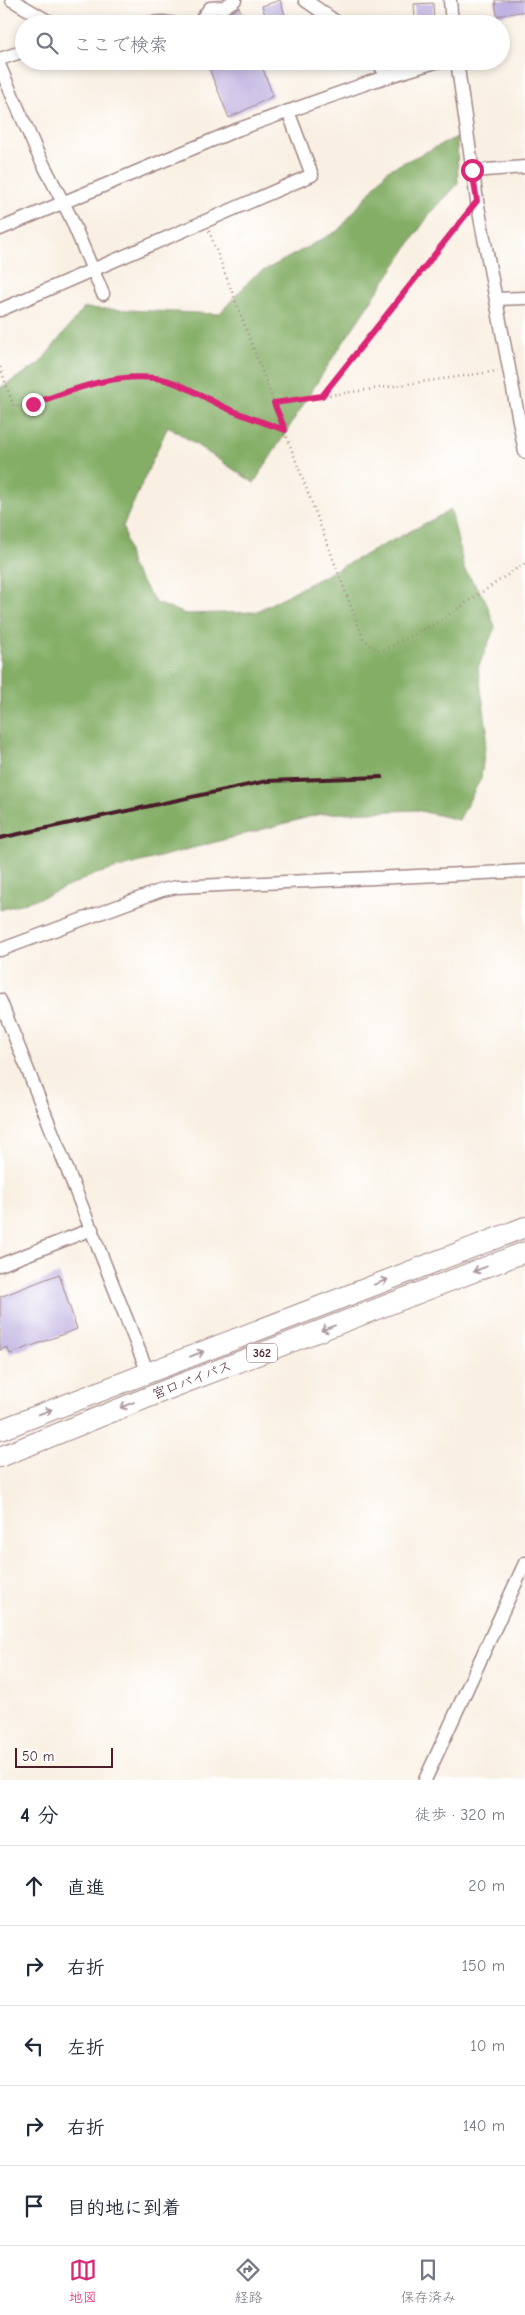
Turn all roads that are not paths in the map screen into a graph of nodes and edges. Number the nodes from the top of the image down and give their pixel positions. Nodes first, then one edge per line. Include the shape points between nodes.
1 (12, 0) edge
2 (235, 0) edge
3 (305, 0) edge
4 (450, 0) edge
5 (38, 15) edge
6 (205, 15) edge
7 (327, 15) edge
8 (451, 15) edge
9 (15, 54) edge
10 (0, 59) edge
11 (0, 67) edge
12 (383, 70) edge
13 (410, 70) edge
14 (458, 70) edge
15 (388, 77) junction
16 (288, 111) junction
17 (525, 167) edge
18 (472, 170) junction
19 (63, 203) junction
20 (0, 229) edge
21 (93, 269) junction
22 (103, 294) dead end
23 (525, 298) edge
24 (497, 300) junction
25 (0, 310) edge
26 (525, 452) edge
27 (525, 871) edge
28 (0, 950) edge
29 (0, 1000) edge
30 (525, 1227) edge
31 (92, 1229) junction
32 (525, 1252) edge
33 (0, 1265) edge
34 (148, 1373) junction
35 (0, 1430) edge
36 (0, 1457) edge
37 (525, 1563) edge
38 (425, 1780) edge

1 - 5 street
2 - 6 street via 224,7 210,8
3 - 7 street
4 - 8 street
9 - 10 street
11 - 19 street
12 - 15 street
13 - 15 street
14 - 18 street
15 - 16 street
16 - 19 street
16 - 21 street via 312,176
17 - 18 street
18 - 24 street
19 - 20 street
19 - 21 street
21 - 22 street
21 - 25 street
23 - 24 street
24 - 26 street
27 - 28 street via 177,887
29 - 31 street
34 -> 30 highway, 宮口バイパス / 362
31 - 33 street
31 - 34 street
32 -> 36 highway, 宮口バイパス / 362
35 -> 34 highway, 宮口バイパス / 362
37 - 38 street

